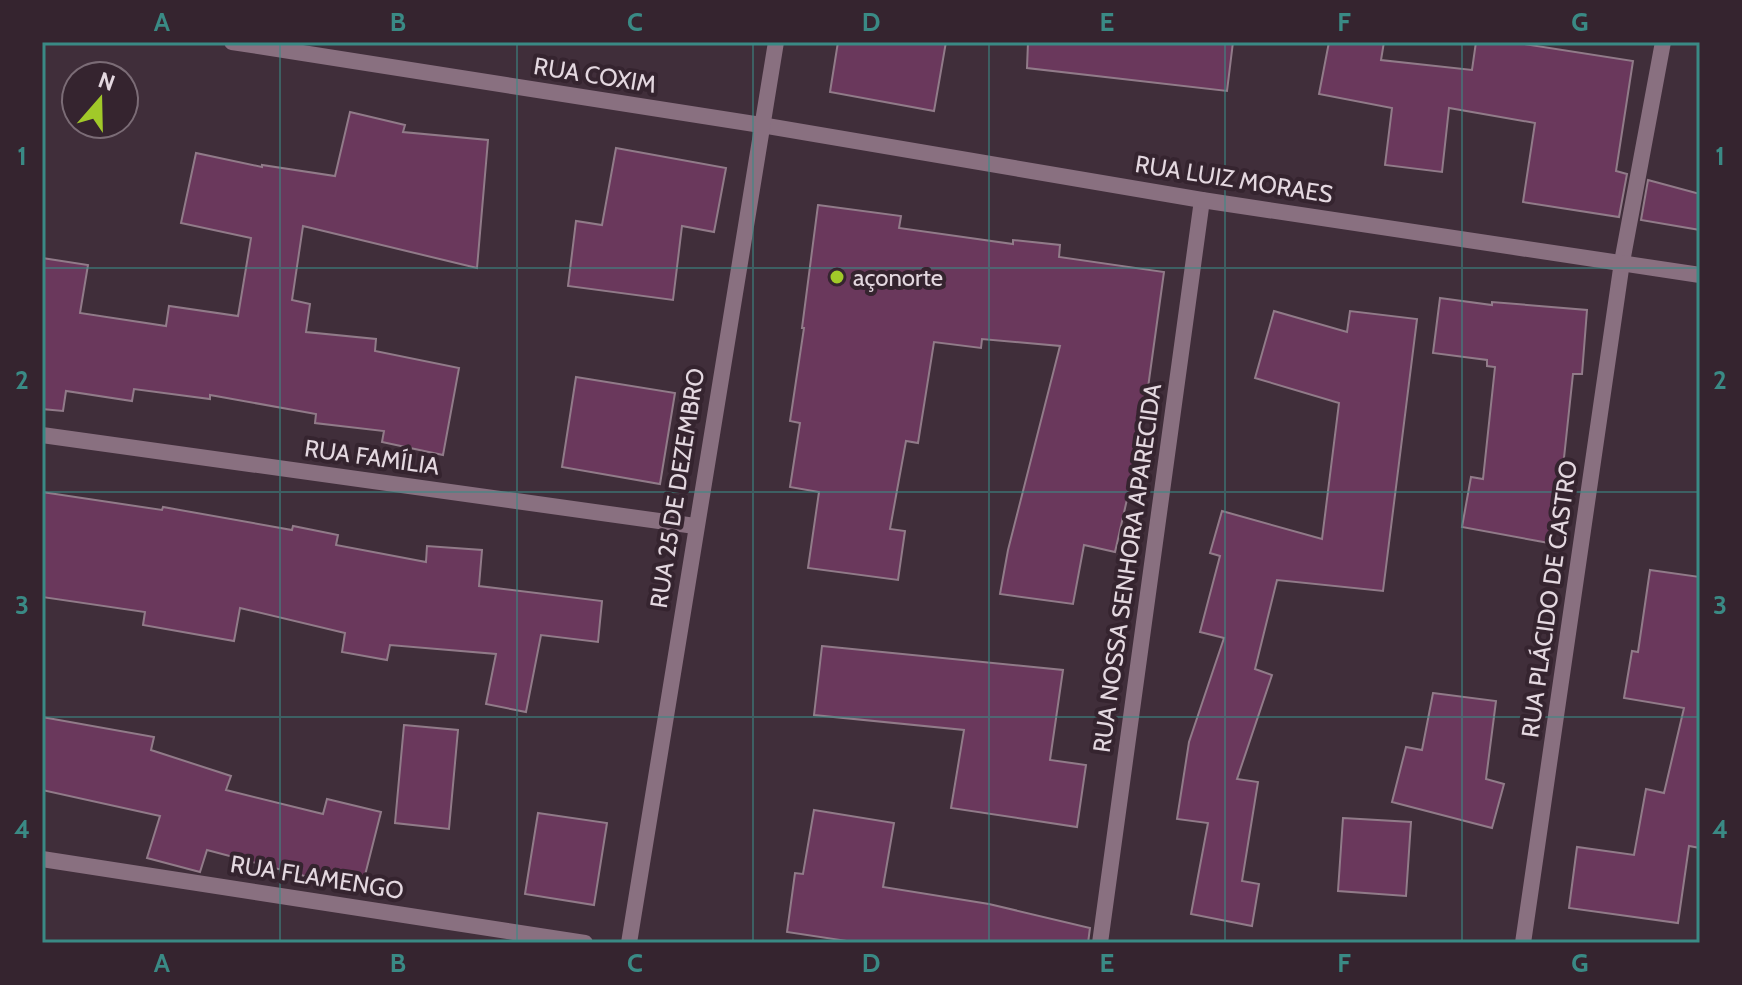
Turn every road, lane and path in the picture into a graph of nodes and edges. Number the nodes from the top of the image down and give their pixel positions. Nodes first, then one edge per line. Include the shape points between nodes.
1 (232, 42) edge
2 (776, 42) edge
3 (1663, 42) edge
4 (761, 125) junction
5 (1202, 200) junction
6 (1622, 262) junction
7 (1700, 275) edge
8 (42, 435) edge
9 (695, 526) junction
10 (42, 859) edge
11 (585, 943) edge
12 (629, 943) edge
13 (1100, 943) edge
14 (1523, 943) edge

1 - 4 street, RUA COXIM
2 - 4 street, RUA 25 DE DEZEMBRO
3 - 6 street, RUA PLÁCIDO DE CASTRO
4 - 5 street, RUA LUIZ MORAES
4 - 9 street, RUA 25 DE DEZEMBRO
5 - 6 street, RUA LUIZ MORAES
5 - 13 street, RUA NOSSA SENHORA APARECIDA
6 - 7 street, RUA LUIZ MORAES
6 - 14 street, RUA PLÁCIDO DE CASTRO
8 - 9 street, RUA FAMÍLIA
9 - 12 street, RUA 25 DE DEZEMBRO
10 - 11 street, RUA FLAMENGO

